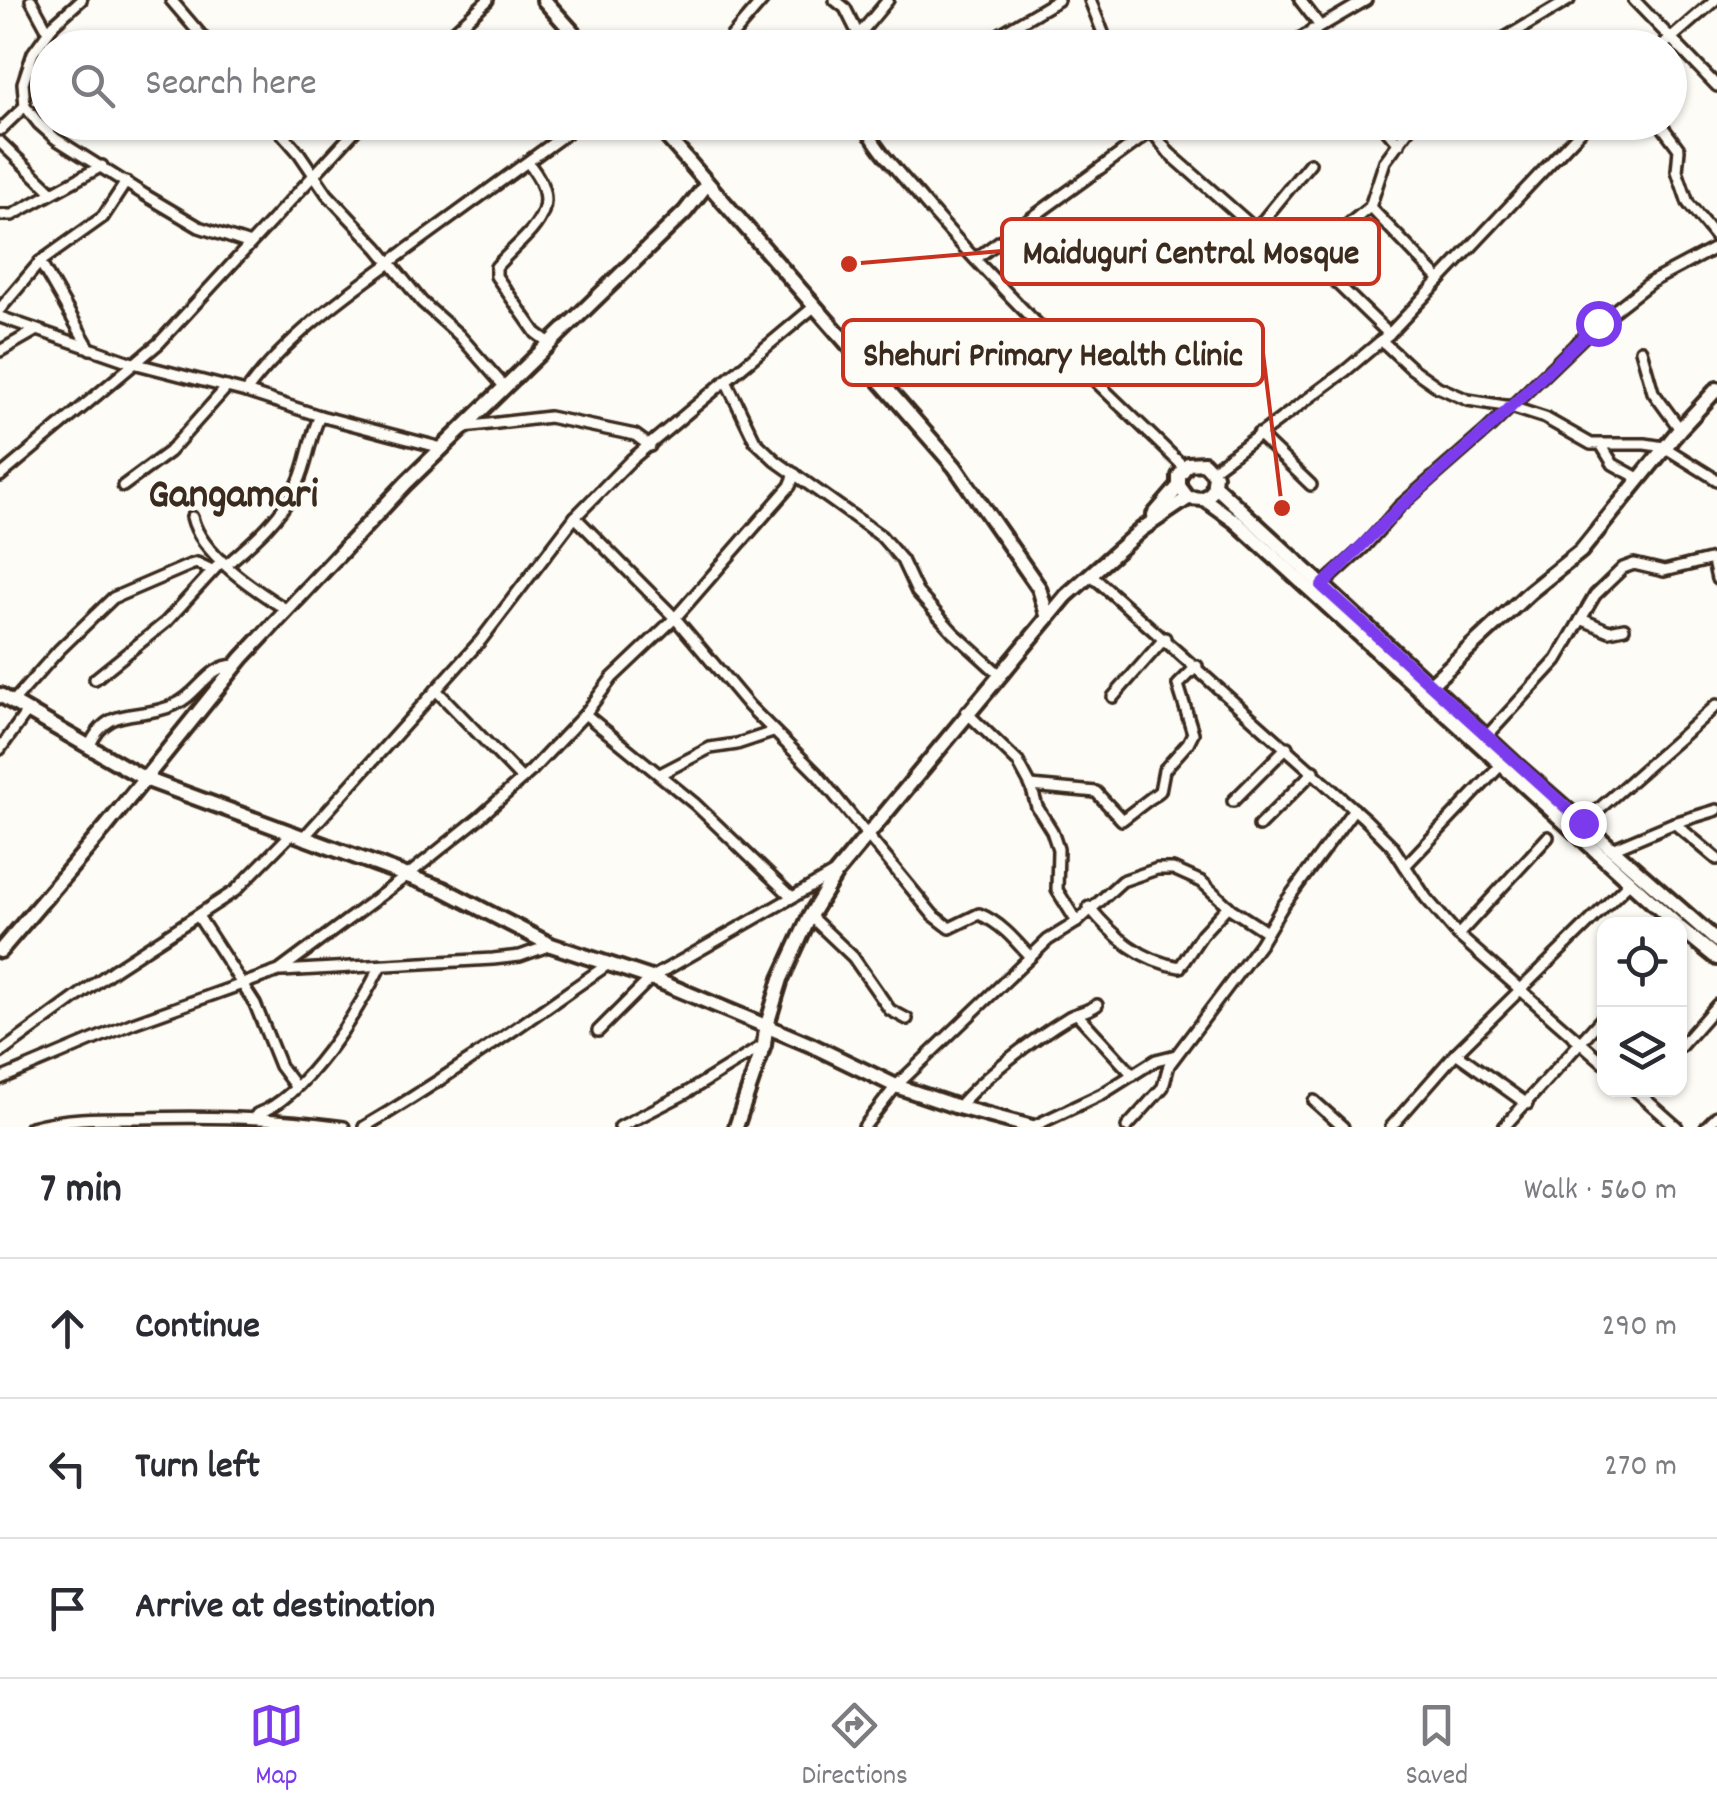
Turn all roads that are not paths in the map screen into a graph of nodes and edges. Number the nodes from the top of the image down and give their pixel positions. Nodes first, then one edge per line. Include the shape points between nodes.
1 (31, 0) edge
2 (81, 0) edge
3 (171, 0) edge
4 (488, 0) edge
5 (544, 0) edge
6 (763, 0) edge
7 (836, 0) edge
8 (888, 0) edge
9 (1058, 0) edge
10 (1090, 0) edge
11 (1300, 0) edge
12 (1366, 0) edge
13 (1569, 0) edge
14 (1634, 0) edge
15 (1714, 0) edge
16 (1316, 28) junction
17 (47, 30) edge
18 (49, 30) edge
19 (197, 30) edge
20 (456, 30) edge
21 (571, 30) edge
22 (737, 30) edge
23 (856, 30) edge
24 (862, 30) edge
25 (1007, 30) edge
26 (1101, 30) edge
27 (1313, 30) edge
28 (1518, 30) edge
29 (1663, 30) edge
30 (1678, 30) edge
31 (1687, 55) edge
32 (30, 62) edge
33 (1717, 86) edge
34 (25, 106) junction
35 (30, 112) edge
36 (0, 130) edge
37 (56, 140) edge
38 (286, 140) edge
39 (347, 140) edge
40 (558, 140) edge
41 (669, 140) edge
42 (873, 140) edge
43 (1132, 140) edge
44 (1161, 140) edge
45 (1396, 140) edge
46 (1402, 140) edge
47 (1571, 140) edge
48 (1672, 140) edge
49 (0, 142) edge
50 (1399, 144) junction
51 (1310, 162) dead end
52 (528, 163) junction
53 (102, 166) junction
54 (314, 175) junction
55 (126, 182) junction
56 (707, 184) junction
57 (52, 192) junction
58 (1370, 207) junction
59 (0, 215) edge
60 (1256, 229) junction
61 (1717, 243) edge
62 (250, 244) junction
63 (976, 258) junction
64 (1306, 258) junction
65 (1237, 260) dead end
66 (40, 262) junction
67 (390, 263) junction
68 (1440, 280) junction
69 (815, 306) junction
70 (0, 309) edge
71 (0, 317) edge
72 (36, 331) junction
73 (1385, 337) junction
74 (551, 344) junction
75 (90, 349) junction
76 (1642, 350) dead end
77 (0, 351) edge
78 (133, 363) junction
79 (727, 383) junction
80 (504, 386) junction
81 (227, 387) junction
82 (1717, 388) edge
83 (246, 392) junction
84 (1511, 407) junction
85 (320, 416) junction
86 (464, 427) junction
87 (1680, 429) junction
88 (1258, 434) junction
89 (650, 446) junction
90 (1602, 446) junction
91 (442, 448) junction
92 (1664, 448) junction
93 (1184, 467) junction
94 (1212, 470) junction
95 (795, 474) junction
96 (0, 476) edge
97 (1640, 479) junction
98 (1717, 480) edge
99 (1311, 485) dead end
100 (123, 486) dead end
101 (1216, 486) junction
102 (1183, 492) junction
103 (1204, 499) junction
104 (192, 516) dead end
105 (576, 517) junction
106 (1715, 560) edge
107 (224, 563) junction
108 (212, 570) junction
109 (1090, 574) junction
110 (1717, 579) edge
111 (1322, 586) junction
112 (1038, 588) junction
113 (1066, 596) junction
114 (287, 610) junction
115 (1047, 615) junction
116 (676, 618) junction
117 (1582, 620) junction
118 (1624, 628) dead end
119 (1165, 638) junction
120 (238, 665) junction
121 (1197, 666) junction
122 (998, 674) junction
123 (95, 678) dead end
124 (1430, 685) junction
125 (436, 690) junction
126 (1113, 697) dead end
127 (6, 699) edge
128 (1717, 705) edge
129 (966, 712) junction
130 (26, 713) junction
131 (585, 714) junction
132 (773, 732) junction
133 (1486, 737) junction
134 (89, 747) junction
135 (1287, 747) junction
136 (0, 749) edge
137 (1504, 761) junction
138 (1314, 772) junction
139 (660, 774) junction
140 (145, 778) junction
141 (522, 778) junction
142 (1031, 786) junction
143 (1234, 800) dead end
144 (1354, 809) junction
145 (1717, 810) edge
146 (1583, 823) junction
147 (1674, 823) junction
148 (1259, 826) dead end
149 (299, 834) junction
150 (866, 834) junction
151 (1548, 838) dead end
152 (1612, 848) junction
153 (1717, 860) edge
154 (1405, 866) junction
155 (836, 873) junction
156 (408, 875) junction
157 (1630, 882) junction
158 (791, 896) junction
159 (1228, 906) junction
160 (1089, 907) junction
161 (198, 916) junction
162 (810, 916) junction
163 (1666, 917) edge
164 (1076, 922) junction
165 (1266, 931) junction
166 (1458, 935) junction
167 (1687, 935) edge
168 (1717, 941) edge
169 (551, 945) junction
170 (0, 951) edge
171 (1030, 957) junction
172 (1717, 958) edge
173 (610, 963) junction
174 (380, 967) junction
175 (280, 971) junction
176 (651, 978) junction
177 (244, 985) junction
178 (1518, 989) junction
179 (1097, 1005) dead end
180 (1717, 1005) edge
181 (1077, 1014) junction
182 (907, 1019) dead end
183 (1597, 1023) edge
184 (766, 1028) junction
185 (598, 1031) dead end
186 (1687, 1039) edge
187 (1580, 1041) junction
188 (764, 1045) junction
189 (0, 1053) edge
190 (1456, 1053) junction
191 (1178, 1054) junction
192 (1597, 1056) edge
193 (1132, 1075) junction
194 (0, 1079) edge
195 (295, 1086) junction
196 (896, 1086) junction
197 (1645, 1097) edge
198 (1314, 1101) dead end
199 (1527, 1104) junction
200 (958, 1108) junction
201 (250, 1116) junction
202 (1717, 1116) edge
203 (161, 1117) junction
204 (31, 1127) edge
205 (154, 1127) edge
206 (344, 1127) edge
207 (364, 1127) edge
208 (620, 1127) edge
209 (736, 1127) edge
210 (864, 1127) edge
211 (1032, 1127) edge
212 (1127, 1127) edge
213 (1343, 1127) edge
214 (1391, 1127) edge
215 (1504, 1127) edge
216 (1677, 1127) edge
217 (1706, 1127) edge

1 - 17 street
2 - 18 street
3 - 19 street
4 - 20 street
5 - 21 main road
6 - 22 street
7 - 23 street
8 - 24 street
9 - 25 street
10 - 26 street
11 - 16 street
12 - 16 street
13 - 28 street
14 - 29 street
15 - 30 street
16 - 27 street
31 - 33 street
32 - 34 street
34 - 35 street
34 - 36 street
37 - 53 street
38 - 54 street
39 - 54 street
40 - 52 street
41 - 56 main road
42 - 63 street
43 - 63 street
44 - 60 street
45 - 50 street
46 - 50 street
47 - 68 street
48 - 61 street via 1688,204
49 - 57 street
50 - 58 street via 1385,161
51 - 60 street
52 - 67 street
52 - 74 street via 546,204 532,232 496,267 496,276
53 - 55 street
53 - 57 street
54 - 62 street
54 - 67 street
55 - 62 street via 199,227
55 - 66 street via 103,216
56 - 69 main road
56 - 74 main road
57 - 59 street
58 - 64 street
58 - 68 street
60 - 64 street
60 - 65 street
61 - 84 street via 1598,323
62 - 78 street via 160,343
63 - 93 street
64 - 73 street
66 - 70 street
66 - 75 street
67 - 80 street
67 - 83 street via 323,313
68 - 73 street
69 - 79 street
69 - 112 main road via 954,467
71 - 72 street
72 - 75 street
72 - 77 street
73 - 84 street via 1411,368 1438,386 1468,400
73 - 88 street
74 - 80 main road
75 - 78 street
76 - 87 street via 1653,392
78 - 81 street
78 - 96 street
79 - 89 street
79 - 95 street via 756,441
80 - 86 main road
81 - 83 street
81 - 100 street via 168,452
82 - 87 main road
83 - 85 street
84 - 90 street
84 - 111 street
85 - 91 street
85 - 107 street via 286,506
86 - 89 street via 548,417 635,435
86 - 91 main road
87 - 92 main road
88 - 94 street
88 - 99 street
89 - 105 street
90 - 92 street
90 - 97 street via 1612,464
91 - 114 main road
92 - 97 main road
92 - 98 street
93 - 94 main road via 1199,462
93 - 102 main road
94 - 101 main road
95 - 116 street
95 - 122 street via 881,536 917,592
97 - 124 main road via 1581,550
101 - 103 main road
101 - 111 main road
102 - 103 main road
102 - 109 main road
103 - 137 main road
104 - 107 street
105 - 116 street
105 - 125 street
106 - 110 street
106 - 117 street via 1664,570 1624,568
107 - 108 street
107 - 114 street
108 - 123 street via 166,622
108 - 127 street via 190,565 114,598
109 - 113 main road
109 - 119 street
111 - 124 main road
112 - 113 main road
112 - 115 main road
113 - 115 main road
114 - 120 main road
115 - 122 main road
116 - 131 street via 612,678
116 - 132 street
117 - 118 street via 1610,631
117 - 133 street via 1558,660
119 - 121 street
119 - 126 street
120 - 134 street via 216,669 176,705 105,723
120 - 140 main road
121 - 135 street
121 - 142 street via 1178,685 1190,739 1164,770 1160,791 1122,820 1096,792
122 - 129 main road
124 - 133 main road
125 - 141 street
125 - 149 street
127 - 130 main road
128 - 146 street
129 - 142 street via 1018,762
129 - 150 main road
130 - 134 main road
130 - 136 street
131 - 139 street
131 - 141 street
132 - 139 street via 710,748
132 - 150 street
133 - 137 main road
134 - 140 main road
135 - 138 street
135 - 143 street
137 - 146 main road
137 - 154 street
137 - 157 main road
138 - 144 street
138 - 148 street
139 - 158 street
140 - 149 main road
140 - 170 main road
141 - 156 street
142 - 164 street via 1058,848 1056,890
144 - 154 street
144 - 165 street
145 - 147 street
146 - 152 main road
147 - 152 street
147 - 153 street
149 - 156 main road
149 - 161 street
150 - 155 main road
150 - 171 street via 946,927 979,914
151 - 166 street
152 - 168 main road
154 - 166 street
155 - 158 street
155 - 162 main road
156 - 169 main road
156 - 175 street
157 - 163 main road
157 - 178 street
158 - 176 street
159 - 160 street via 1202,882 1157,869 1122,881
159 - 160 street via 1180,967 1120,940
159 - 165 street
160 - 164 street
161 - 177 street
161 - 189 street
162 - 182 street via 853,957 890,1010
162 - 184 main road
164 - 171 street
165 - 191 street
166 - 178 street
167 - 172 main road
169 - 173 main road
169 - 174 street via 520,956
171 - 196 street
173 - 176 main road
173 - 207 street
174 - 175 street
174 - 195 street via 351,1021
175 - 177 street
176 - 184 main road
176 - 185 street
177 - 194 street
177 - 195 street
178 - 187 street
178 - 190 street
179 - 181 street
180 - 186 street
181 - 193 street
181 - 200 street
183 - 187 street
184 - 188 main road
184 - 196 main road
187 - 192 street
187 - 199 street
188 - 208 street
188 - 209 main road
190 - 199 street
190 - 214 street
191 - 193 street
191 - 212 street via 1164,1086
193 - 211 street
195 - 201 street
196 - 200 main road
196 - 210 street
197 - 216 street
198 - 213 street
199 - 215 street
200 - 211 main road
201 - 203 street
201 - 206 street
202 - 217 street
203 - 204 street
203 - 205 street

